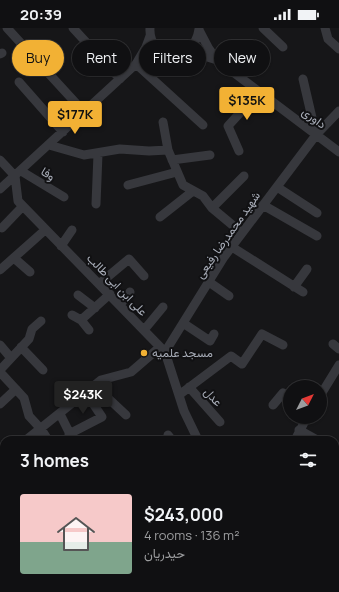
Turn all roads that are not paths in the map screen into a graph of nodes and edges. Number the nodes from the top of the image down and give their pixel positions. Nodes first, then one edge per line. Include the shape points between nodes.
1 (7, 28) edge
2 (73, 28) edge
3 (263, 28) edge
4 (325, 28) edge
5 (199, 29) edge
6 (149, 31) edge
7 (196, 40) edge
8 (283, 47) dead end
9 (339, 49) edge
10 (214, 56) edge
11 (139, 63) edge
12 (136, 64) junction
13 (238, 76) edge
14 (120, 79) junction
15 (303, 79) dead end
16 (19, 82) dead end
17 (259, 92) junction
18 (339, 111) edge
19 (84, 112) junction
20 (163, 122) dead end
21 (203, 125) dead end
22 (63, 132) junction
23 (316, 135) junction
24 (49, 145) junction
25 (168, 150) junction
26 (239, 151) dead end
27 (339, 152) edge
28 (98, 154) junction
29 (210, 155) dead end
30 (0, 160) edge
31 (172, 160) junction
32 (177, 172) junction
33 (18, 173) junction
34 (244, 176) dead end
35 (128, 185) dead end
36 (277, 187) junction
37 (0, 190) edge
38 (193, 191) junction
39 (64, 197) dead end
40 (96, 204) dead end
41 (23, 206) junction
42 (263, 206) junction
43 (212, 208) junction
44 (317, 213) dead end
45 (160, 217) dead end
46 (2, 228) dead end
47 (46, 230) junction
48 (72, 230) dead end
49 (242, 233) junction
50 (317, 236) dead end
51 (61, 246) junction
52 (232, 247) junction
53 (14, 258) junction
54 (307, 269) dead end
55 (0, 270) edge
56 (30, 272) dead end
57 (144, 276) dead end
58 (209, 282) junction
59 (100, 284) junction
60 (294, 287) junction
61 (130, 292) dead end
62 (303, 292) dead end
63 (110, 294) junction
64 (78, 295) dead end
65 (229, 296) dead end
66 (120, 305) junction
67 (163, 307) dead end
68 (95, 308) junction
69 (72, 315) dead end
70 (81, 320) junction
71 (41, 321) dead end
72 (183, 323) junction
73 (89, 330) dead end
74 (144, 330) junction
75 (214, 334) dead end
76 (0, 345) edge
77 (284, 345) dead end
78 (21, 347) junction
79 (162, 350) junction
80 (11, 358) junction
81 (339, 364) edge
82 (43, 370) dead end
83 (0, 371) edge
84 (327, 384) edge
85 (95, 386) junction
86 (188, 387) junction
87 (16, 390) junction
88 (86, 393) junction
89 (283, 393) edge
90 (179, 394) junction
91 (0, 404) edge
92 (273, 405) dead end
93 (60, 414) junction
94 (126, 415) dead end
95 (220, 422) dead end
96 (303, 424) edge
97 (41, 429) junction
98 (299, 430) junction
99 (31, 436) edge
100 (45, 436) edge
101 (71, 436) edge
102 (73, 436) edge
103 (196, 436) edge
104 (297, 436) edge
105 (310, 436) edge

1 - 19 street
2 - 14 street
3 - 8 street
4 - 9 street via 328,39
5 - 7 street
5 - 10 street
6 - 12 street via 146,47
11 - 12 street
12 - 14 street
12 - 21 street
13 - 17 street, داوری
14 - 19 street
15 - 23 street
16 - 22 street
17 - 23 street, داوری
17 - 26 street via 228,126
18 - 23 street, شهید محمدرضا رفیعی
19 - 22 street
20 - 25 street
22 - 24 street
23 - 27 street, داوری
23 - 36 street, شهید محمدرضا رفیعی
24 - 28 street via 84,155
24 - 33 street
25 - 28 street via 149,152 120,149
25 - 31 street
28 - 40 street
29 - 31 street
30 - 33 street
31 - 32 street
32 - 35 street
32 - 38 street via 183,185
33 - 37 street
33 - 39 street, وفا
33 - 41 street, علی ابن ابی طالب via 18,200
34 - 43 street
36 - 42 street, شهید محمدرضا رفیعی
36 - 44 street
38 - 43 street via 203,196
38 - 45 street
41 - 46 street
41 - 47 street, علی ابن ابی طالب
42 - 49 street, شهید محمدرضا رفیعی
42 - 50 street
43 - 49 street
47 - 51 street, علی ابن ابی طالب
47 - 53 street
48 - 51 street
49 - 52 street, شهید محمدرضا رفیعی
51 - 59 street, علی ابن ابی طالب
52 - 58 street, شهید محمدرضا رفیعی
52 - 60 street
53 - 55 street
53 - 56 street
54 - 60 street
57 - 59 street via 129,259
58 - 65 street
58 - 72 street, شهید محمدرضا رفیعی
59 - 63 street, علی ابن ابی طالب
60 - 62 street
61 - 66 street
63 - 66 street, علی ابن ابی طالب
63 - 68 street
64 - 68 street
66 - 74 street, علی ابن ابی طالب
67 - 74 street
68 - 70 street
69 - 70 street
70 - 73 street
71 - 78 street via 32,329 29,339
72 - 75 street via 210,341
72 - 79 street, شهید محمدرضا رفیعی
74 - 79 street, علی ابن ابی طالب
76 - 80 street
77 - 86 street via 262,334 242,364 231,356
78 - 80 street
78 - 82 street
79 - 85 street, شهید محمدرضا رفیعی via 131,372 101,380
79 - 90 street, علی ابن ابی طالب
80 - 83 street
81 - 84 street
83 - 87 street
85 - 88 street, شهید محمدرضا رفیعی
85 - 94 street
86 - 90 street
86 - 95 street, عدل
87 - 91 street
87 - 97 street via 24,398 29,416
88 - 93 street, شهید محمدرضا رفیعی
88 - 102 street via 102,417
89 - 92 street
90 - 103 street, علی ابن ابی طالب
93 - 97 street, شهید محمدرضا رفیعی
93 - 101 street
96 - 98 street
97 - 99 street, شهید محمدرضا رفیعی
97 - 100 street
98 - 104 street
98 - 105 street

